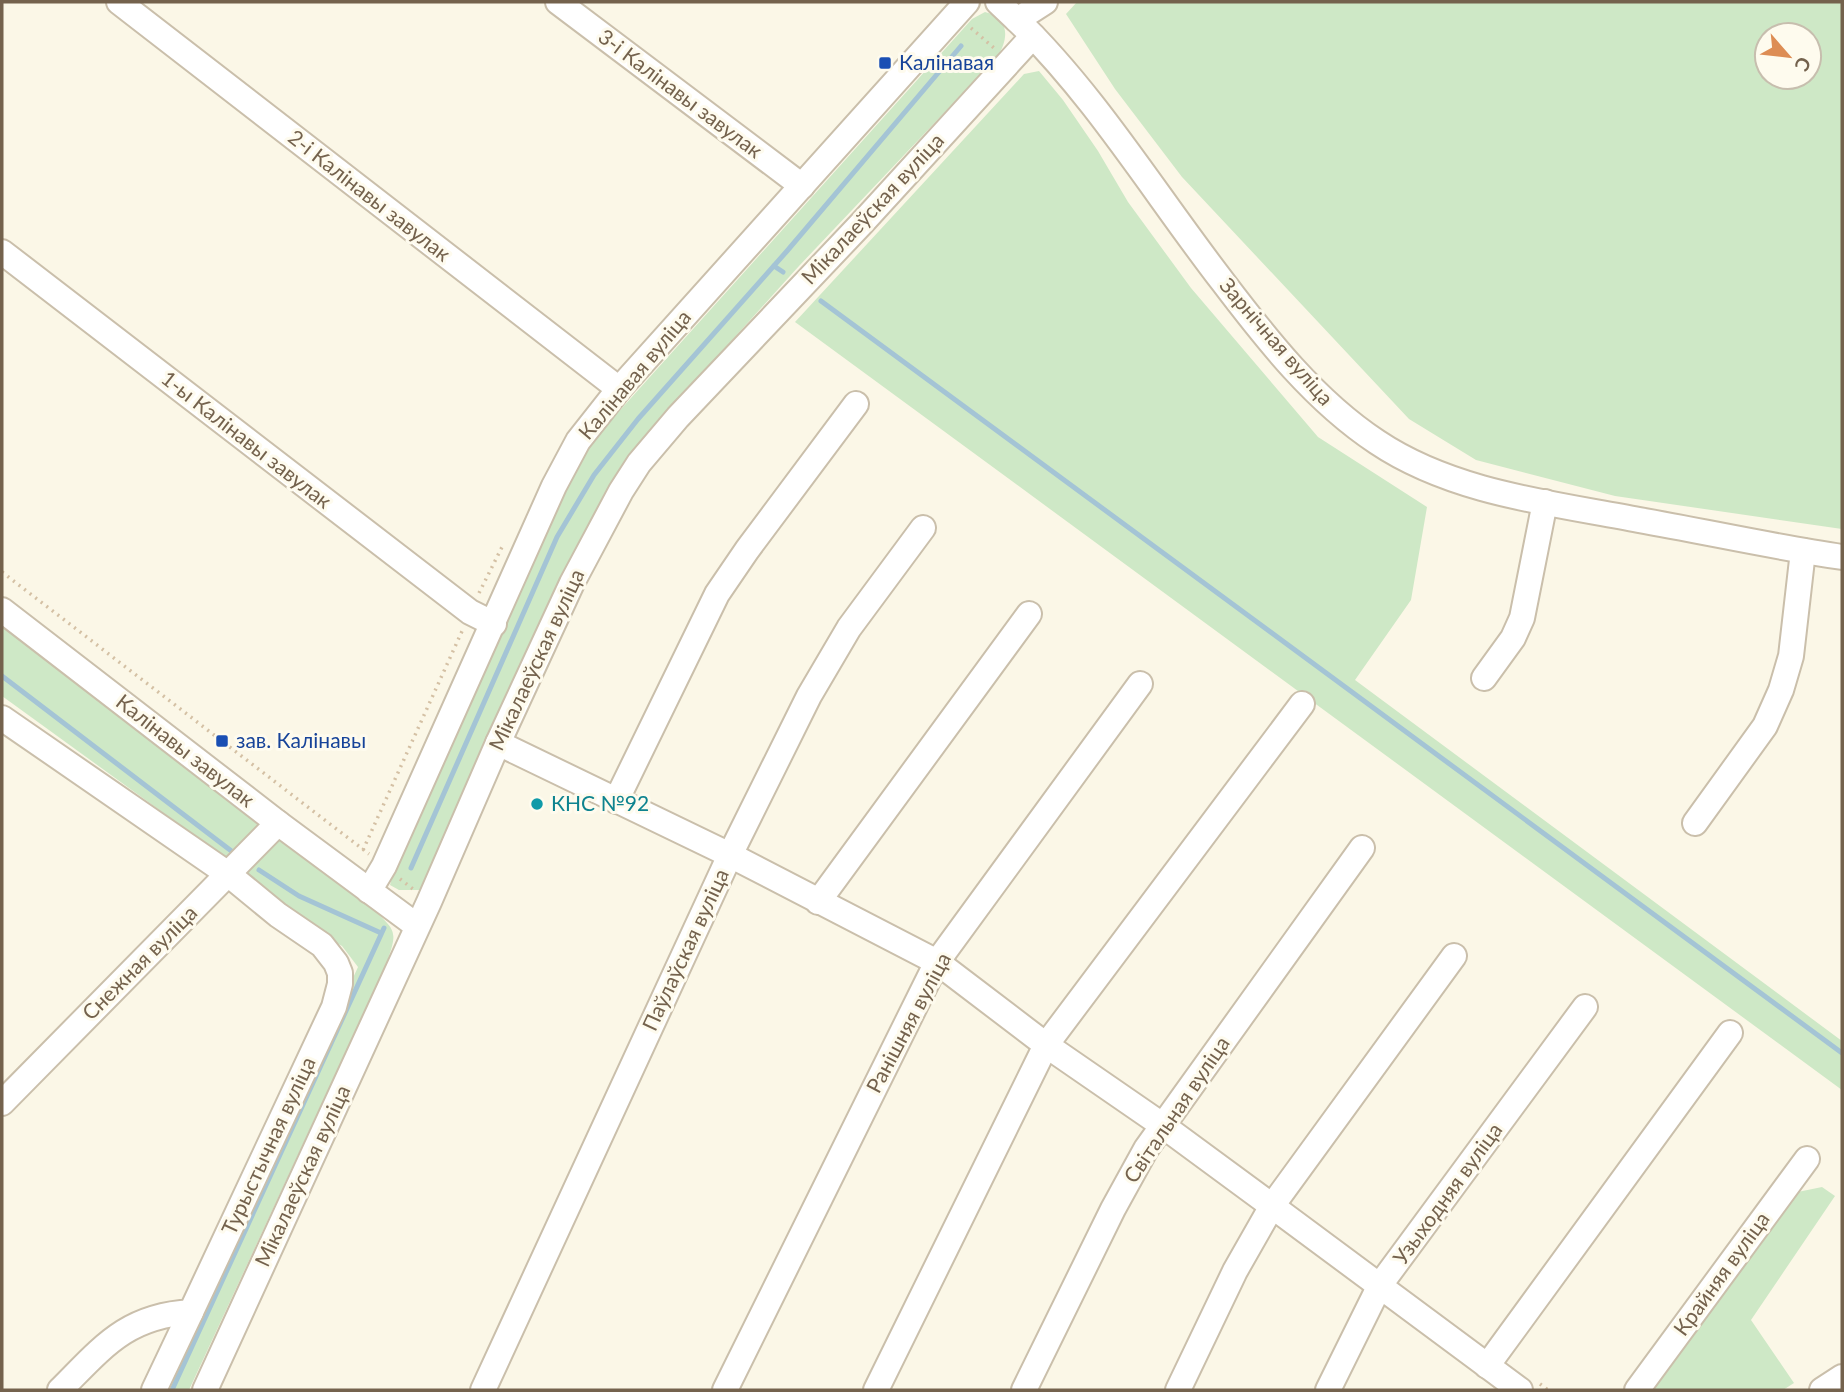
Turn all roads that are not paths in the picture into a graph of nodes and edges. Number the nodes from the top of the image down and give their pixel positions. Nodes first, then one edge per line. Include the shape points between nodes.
1 (119, 2) edge
2 (558, 2) edge
3 (998, 2) edge
4 (1045, 2) edge
5 (961, 8) edge
6 (1025, 28) junction
7 (802, 186) junction
8 (2, 252) edge
9 (619, 389) junction
10 (856, 404) dead end
11 (1545, 502) junction
12 (923, 528) dead end
13 (1803, 551) junction
14 (1842, 557) edge
15 (2, 610) edge
16 (1029, 614) dead end
17 (494, 624) junction
18 (1484, 678) dead end
19 (1140, 684) dead end
20 (1302, 704) dead end
21 (4, 723) edge
22 (498, 743) junction
23 (616, 801) junction
24 (278, 823) junction
25 (1695, 823) dead end
26 (1362, 848) dead end
27 (730, 855) junction
28 (228, 874) junction
29 (369, 891) junction
30 (818, 902) junction
31 (417, 926) junction
32 (1454, 956) dead end
33 (937, 962) junction
34 (1585, 1007) dead end
35 (1730, 1032) dead end
36 (1046, 1045) junction
37 (2, 1103) edge
38 (1162, 1125) junction
39 (1807, 1159) dead end
40 (1272, 1206) junction
41 (1380, 1285) junction
42 (191, 1312) junction
43 (1488, 1366) junction
44 (1842, 1377) edge
45 (60, 1390) edge
46 (154, 1390) edge
47 (205, 1390) edge
48 (483, 1390) edge
49 (724, 1390) edge
50 (876, 1390) edge
51 (1024, 1390) edge
52 (1178, 1390) edge
53 (1328, 1390) edge
54 (1520, 1390) edge
55 (1637, 1390) edge
56 (1822, 1390) edge

1 - 9 street, 2-і Калінавы завулак
2 - 7 street, 3-і Калінавы завулак
3 - 6 street, Зарнічная вуліца
4 - 6 street, Мікалаеўская вуліца
5 - 7 street, Калінавая вуліца
6 - 11 street, Зарнічная вуліца via 1107,126 1231,292 1325,400 1376,442 1423,468
6 - 22 street, Мікалаеўская вуліца via 1011,62 639,463 583,562
7 - 9 street, Калінавая вуліца
8 - 17 street, 1-ы Калінавы завулак via 470,612
9 - 17 street, Калінавая вуліца via 578,441
10 - 23 street via 718,594
11 - 13 street, Зарнічная вуліца
11 - 18 street via 1522,618
12 - 27 street, Паўлаўская вуліца via 822,671
13 - 14 street, Зарнічная вуліца
13 - 25 street via 1791,656 1781,690 1765,726
15 - 24 street, Калінавы завулак
16 - 30 street
17 - 29 street, Калінавая вуліца
19 - 33 street, Ранішняя вуліца
20 - 36 street
21 - 28 street, Турыстычная вуліца
22 - 23 street
22 - 31 street, Мікалаеўская вуліца
23 - 27 street
24 - 28 street, Снежная вуліца
24 - 29 street, Калінавы завулак
26 - 38 street, Світальная вуліца
27 - 30 street
27 - 48 street, Паўлаўская вуліца
28 - 37 street, Снежная вуліца
28 - 42 street, Турыстычная вуліца via 323,945 336,962 340,984 329,1018
29 - 31 street, Калінавы завулак
30 - 33 street
31 - 47 street, Мікалаеўская вуліца
32 - 40 street
33 - 36 street
33 - 49 street, Ранішняя вуліца
34 - 41 street, Узыходняя вуліца
35 - 43 street
36 - 38 street
36 - 50 street
38 - 40 street
38 - 51 street, Світальная вуліца via 1128,1181
39 - 55 street, Крайняя вуліца
40 - 41 street
40 - 52 street
41 - 43 street
41 - 53 street, Узыходняя вуліца
42 - 45 street via 153,1317 131,1326
42 - 46 street, Турыстычная вуліца
43 - 54 street
44 - 56 street

